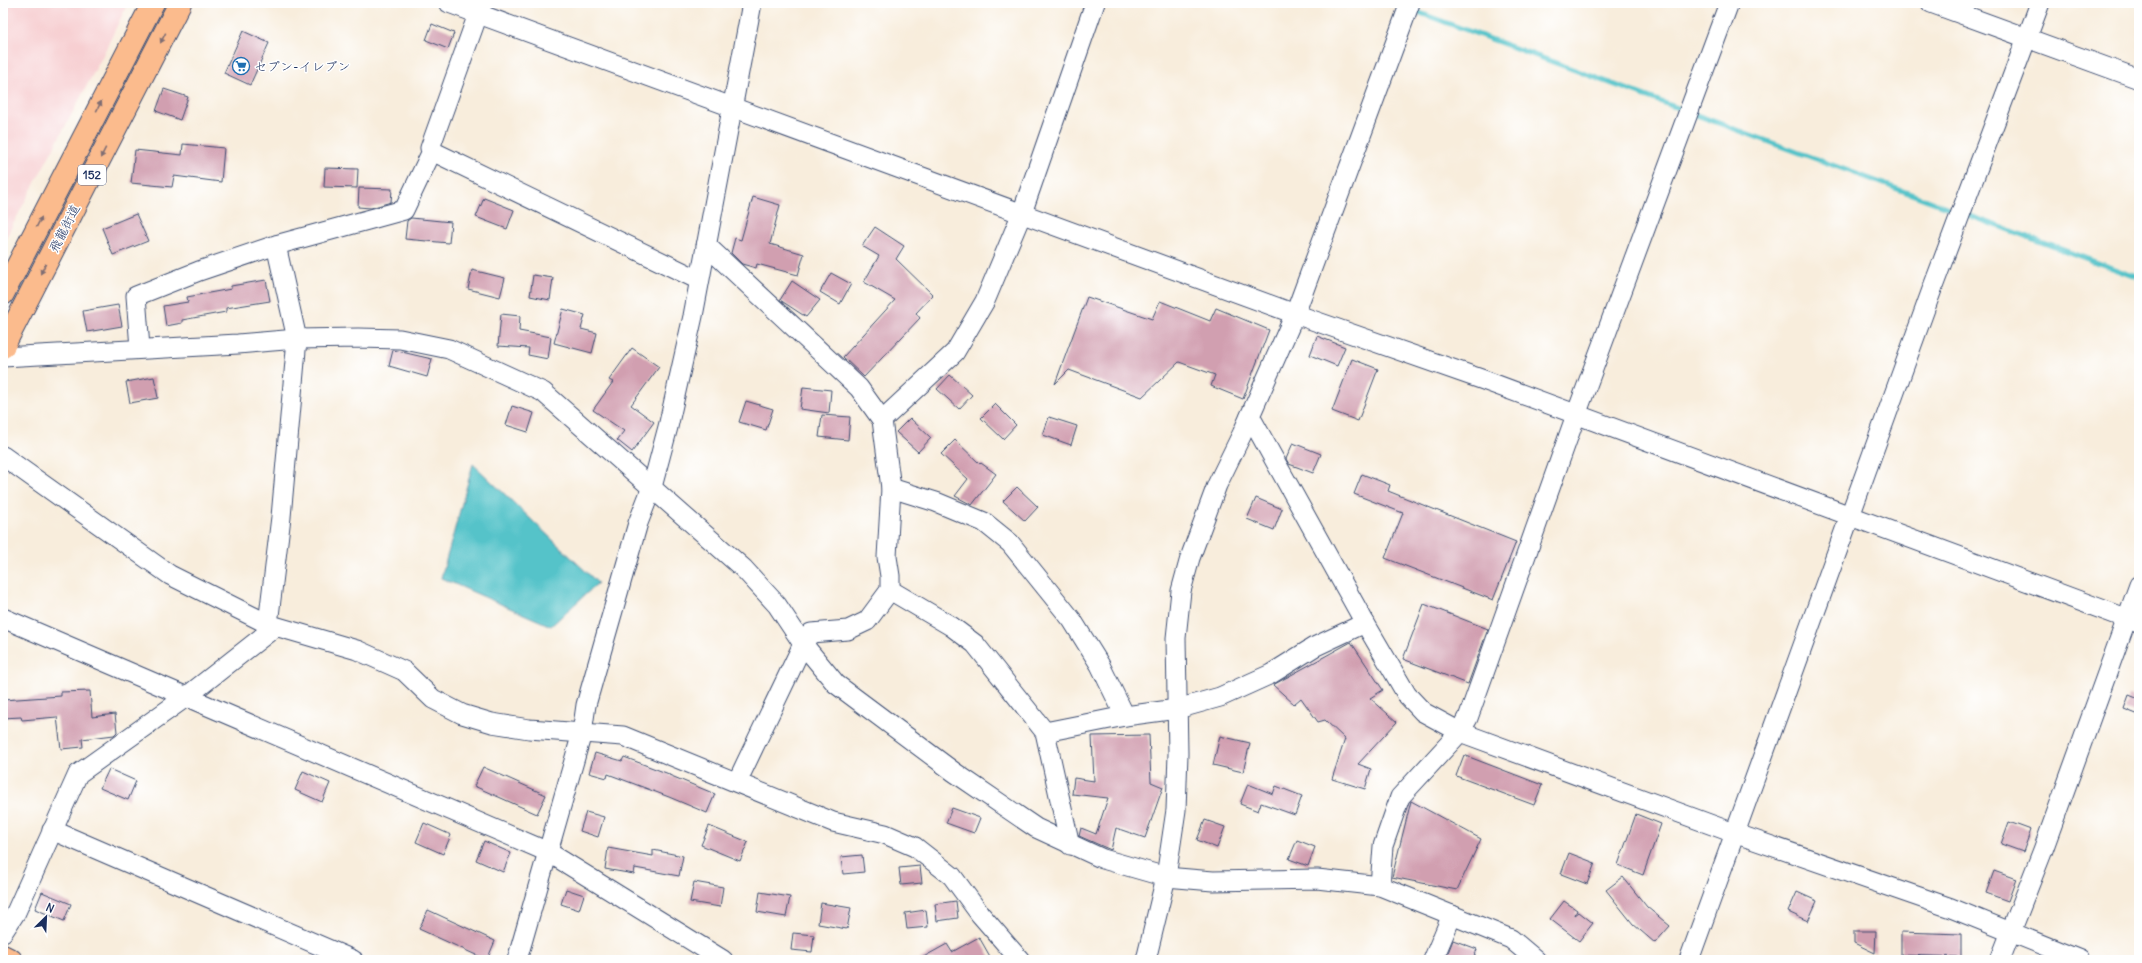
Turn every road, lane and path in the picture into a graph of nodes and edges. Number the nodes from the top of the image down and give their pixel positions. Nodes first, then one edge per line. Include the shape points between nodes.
1 (153, 3) edge
2 (180, 3) edge
3 (449, 3) edge
4 (752, 3) edge
5 (1095, 3) edge
6 (1729, 3) edge
7 (1932, 3) edge
8 (2040, 3) edge
9 (480, 8) edge
10 (1408, 10) edge
11 (2027, 38) junction
12 (2139, 79) edge
13 (732, 107) junction
14 (432, 151) junction
15 (1022, 213) junction
16 (276, 245) junction
17 (706, 245) junction
18 (699, 280) junction
19 (3, 294) edge
20 (1295, 314) junction
21 (297, 339) junction
22 (3, 347) edge
23 (140, 348) junction
24 (3, 357) edge
25 (1576, 415) junction
26 (1250, 416) junction
27 (882, 420) junction
28 (3, 456) edge
29 (652, 487) junction
30 (891, 488) junction
31 (1851, 517) junction
32 (2139, 585) edge
33 (890, 590) junction
34 (3, 618) edge
35 (2133, 620) edge
36 (1365, 623) junction
37 (271, 626) junction
38 (803, 644) junction
39 (186, 697) junction
40 (1177, 709) junction
41 (1125, 716) junction
42 (1045, 732) junction
43 (1460, 732) junction
44 (582, 733) junction
45 (737, 782) junction
46 (52, 830) junction
47 (1734, 834) junction
48 (1070, 845) junction
49 (548, 852) junction
50 (1166, 877) junction
51 (1380, 886) junction
52 (1452, 915) junction
53 (3, 932) edge
54 (2011, 933) junction
55 (3, 956) edge
56 (11, 960) edge
57 (353, 960) edge
58 (517, 960) edge
59 (723, 960) edge
60 (1020, 960) edge
61 (1146, 960) edge
62 (1433, 960) edge
63 (1536, 960) edge
64 (1689, 960) edge
65 (2000, 960) edge
66 (2080, 960) edge

19 -> 1 main road, 飛龍街道 / 152
2 -> 22 main road, 飛龍街道 / 152
3 - 9 street
4 - 13 street
5 - 15 street
6 - 25 street
7 - 11 street
8 - 11 street
9 - 13 street
9 - 14 street via 430,148
10 - 20 street
11 - 12 street
11 - 31 street via 1934,284
13 - 15 street
13 - 17 street
14 - 16 street via 404,210
14 - 18 street
15 - 20 street
15 - 27 street via 985,301 955,352
16 - 21 street
16 - 23 street via 136,296
17 - 18 street
17 - 27 street via 859,388
18 - 29 street via 679,379
20 - 25 street
20 - 26 street
21 - 23 street
21 - 29 street via 400,339 449,349 543,392
21 - 37 street
23 - 24 street
25 - 31 street
25 - 43 street via 1468,718
26 - 36 street
26 - 40 street via 1217,485 1190,558 1181,591 1176,638
27 - 30 street
28 - 37 street via 170,575
29 - 38 street via 744,569 776,605
29 - 44 street via 638,523 588,698
30 - 33 street via 887,557
30 - 41 street via 936,502 984,522 1010,543 1072,620 1100,665
31 - 35 street
31 - 47 street
32 - 35 street
33 - 38 street via 867,621 848,630 811,633
33 - 42 street via 976,644
34 - 39 street
35 - 54 street
36 - 40 street via 1314,647 1271,674 1220,697
36 - 43 street via 1407,695 1423,712
37 - 39 street
37 - 44 street via 357,650 404,671 433,699 462,714 492,723 529,729
38 - 45 street
38 - 48 street via 836,684 954,772 1036,828
39 - 46 street via 78,774
39 - 49 street
40 - 41 street
40 - 50 street via 1176,810
41 - 42 street
42 - 48 street
43 - 47 street
43 - 51 street via 1400,797 1383,846
44 - 45 street via 623,736
44 - 49 street
45 - 60 street via 833,822 885,834 915,847 952,876 980,914
46 - 53 street via 16,912
46 - 57 street
47 - 54 street via 1951,908
47 - 64 street
48 - 50 street via 1103,859
49 - 58 street
49 - 59 street
50 - 51 street via 1213,881 1317,879
50 - 61 street
51 - 52 street
52 - 62 street
52 - 63 street via 1511,939
54 - 65 street
54 - 66 street
55 - 56 main road

